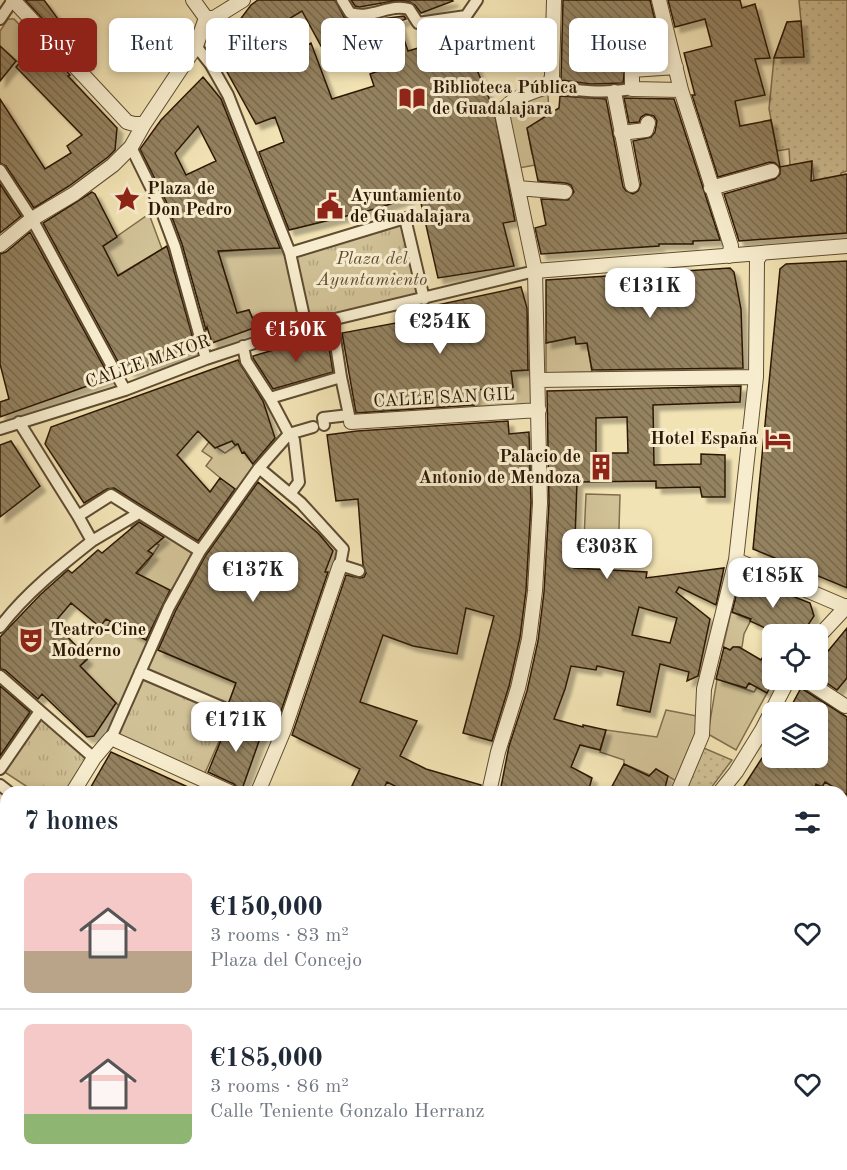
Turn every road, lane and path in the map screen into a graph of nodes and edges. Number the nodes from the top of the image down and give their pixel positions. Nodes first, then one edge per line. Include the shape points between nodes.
1 (13, 0) edge
2 (193, 0) edge
3 (243, 0) edge
4 (342, 0) edge
5 (477, 0) edge
6 (554, 0) edge
7 (659, 0) edge
8 (206, 18) joint
9 (214, 18) edge
10 (0, 19) edge
11 (196, 45) junction
12 (676, 67) junction
13 (549, 86) junction
14 (632, 89) junction
15 (681, 90) junction
16 (614, 92) junction
17 (648, 123) dead end
18 (144, 124) junction
19 (621, 133) junction
20 (131, 147) junction
21 (0, 170) edge
22 (772, 171) dead end
23 (632, 185) dead end
24 (518, 188) junction
25 (711, 188) junction
26 (565, 192) dead end
27 (32, 219) junction
28 (0, 245) edge
29 (847, 246) edge
30 (290, 253) junction
31 (761, 254) junction
32 (729, 256) junction
33 (535, 271) junction
34 (424, 299) junction
35 (332, 319) junction
36 (306, 326) junction
37 (243, 346) junction
38 (206, 359) junction
39 (341, 377) junction
40 (756, 377) junction
41 (538, 380) junction
42 (125, 390) junction
43 (270, 398) junction
44 (539, 410) junction
45 (19, 422) junction
46 (351, 422) dead end
47 (0, 429) edge
48 (288, 434) junction
49 (259, 468) junction
50 (290, 494) junction
51 (139, 513) junction
52 (78, 516) junction
53 (92, 541) junction
54 (200, 551) junction
55 (736, 560) junction
56 (340, 566) junction
57 (359, 571) dead end
58 (847, 606) edge
59 (828, 626) edge
60 (0, 627) edge
61 (140, 672) junction
62 (0, 676) edge
63 (783, 690) edge
64 (820, 690) edge
65 (844, 706) dead end
66 (40, 711) junction
67 (284, 730) junction
68 (111, 738) junction
69 (94, 759) junction
70 (0, 769) edge
71 (77, 786) edge
72 (217, 786) edge
73 (261, 786) edge
74 (490, 786) edge
75 (681, 786) edge
76 (725, 786) edge

1 - 10 street
1 - 18 street via 127,122
2 - 8 street
3 - 9 street
4 - 5 street via 350,13 360,16 401,6 410,9 418,23 466,16
6 - 13 street
7 - 12 street
8 - 11 street
11 - 18 street
11 - 30 street via 228,95
12 - 14 street via 632,70
12 - 15 street
13 - 16 street
13 - 24 street via 514,100 502,113
14 - 15 street
14 - 16 street
15 - 25 street
16 - 19 street
17 - 19 street via 646,130
18 - 20 street
19 - 23 street
20 - 27 street via 74,194
20 - 38 street via 175,247
21 - 27 street
22 - 25 street
24 - 26 street
24 - 33 street
25 - 32 street via 730,246
27 - 28 street
27 - 42 street
29 - 31 street
30 - 34 street via 405,218
30 - 36 street
31 - 32 street
31 - 40 street via 757,260
32 - 33 street
33 - 34 street
33 - 41 street
34 - 35 street, CALLE MAYOR
35 - 36 street, CALLE MAYOR
35 - 39 street
36 - 37 street, CALLE MAYOR
37 - 38 street, CALLE MAYOR
37 - 43 street via 246,361
38 - 42 street, CALLE MAYOR
39 - 43 street
39 - 48 street via 349,416 323,418 318,426
40 - 41 street
40 - 55 street
41 - 44 street
42 - 45 street, CALLE MAYOR
43 - 48 street
44 - 46 street, CALLE SAN GIL
44 - 74 street via 540,503 529,639
45 - 47 street, CALLE MAYOR
45 - 52 street
48 - 49 street
48 - 50 street via 294,440 299,482
49 - 50 street
49 - 54 street
50 - 56 street via 343,549
51 - 52 street via 111,495
51 - 53 street
51 - 54 street
52 - 53 street
53 - 60 street via 15,608
54 - 61 street
55 - 58 street
55 - 75 street via 704,689 702,735
56 - 57 street
56 - 67 street
58 - 59 street
61 - 67 street
61 - 68 street
62 - 66 street
63 - 76 street
64 - 65 street
66 - 69 street
66 - 70 street
67 - 73 street
68 - 69 street
68 - 72 street
69 - 71 street

